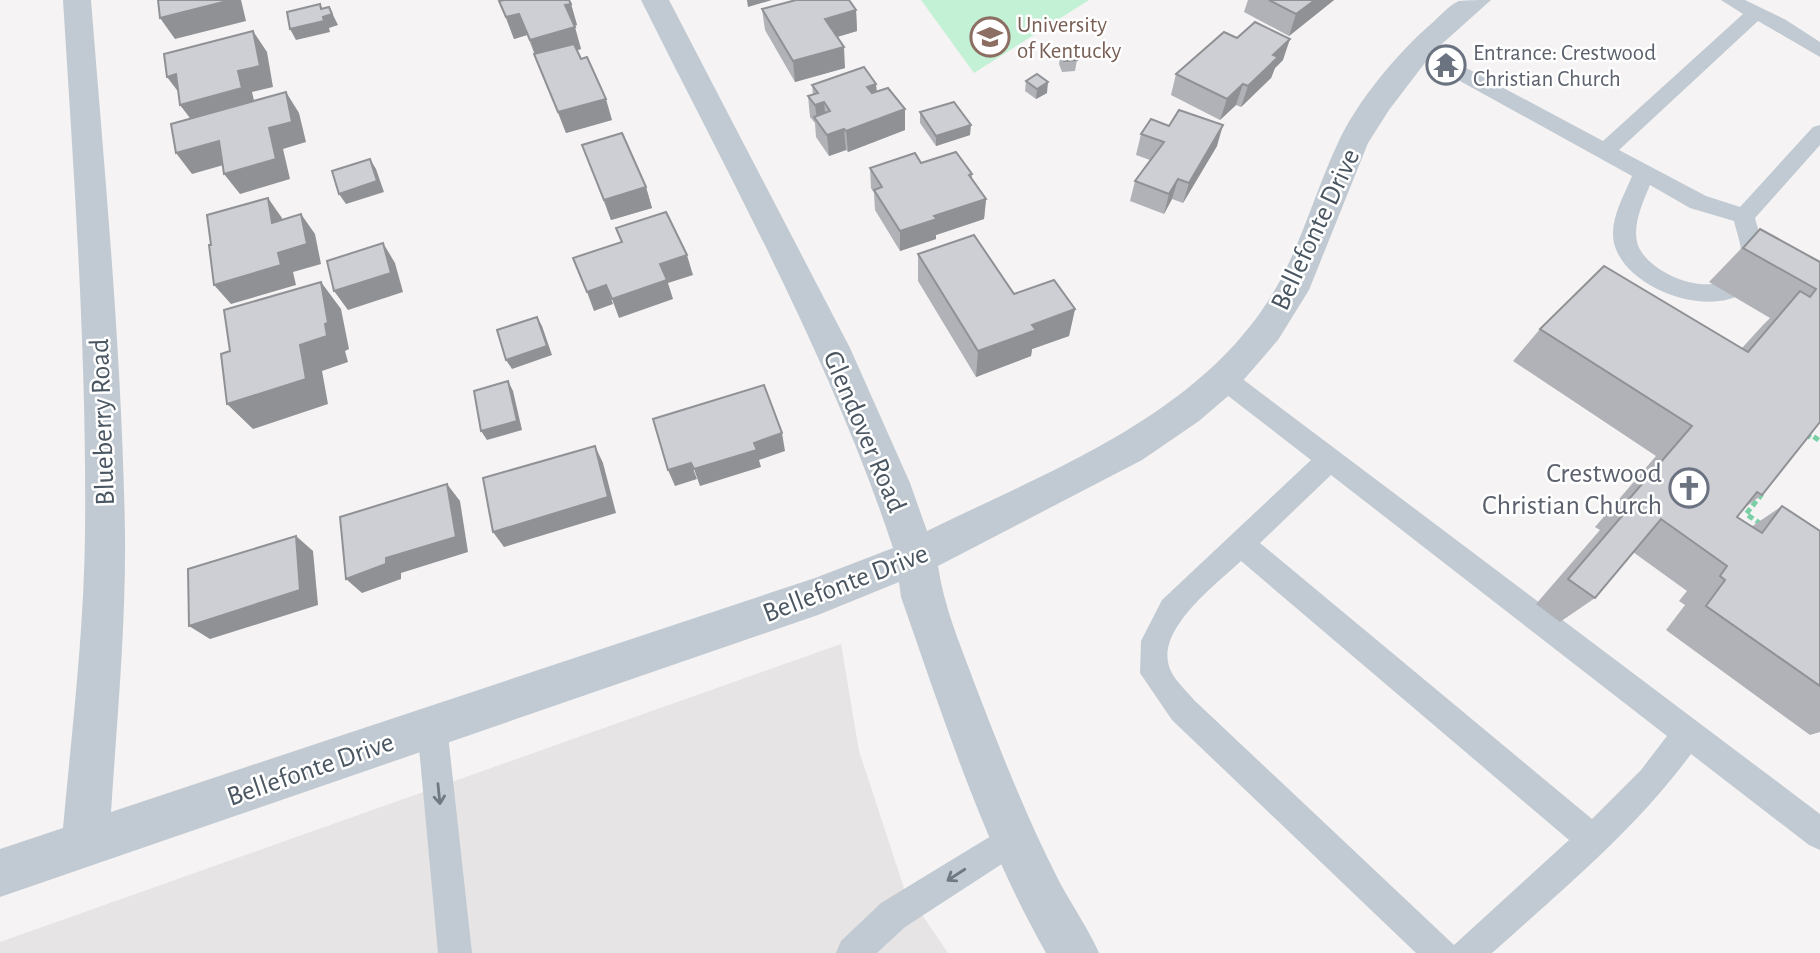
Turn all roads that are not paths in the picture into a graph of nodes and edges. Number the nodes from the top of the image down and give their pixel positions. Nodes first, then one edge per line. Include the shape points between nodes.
1 (77, 0) edge
2 (655, 0) edge
3 (1477, 0) edge
4 (1730, 0) edge
5 (1756, 12) junction
6 (1420, 51) junction
7 (1820, 51) edge
8 (1820, 132) edge
9 (1605, 151) junction
10 (1644, 172) junction
11 (1744, 216) junction
12 (1223, 378) junction
13 (1330, 459) junction
14 (1240, 543) junction
15 (916, 557) junction
16 (432, 726) junction
17 (1688, 733) junction
18 (1820, 834) edge
19 (1013, 838) junction
20 (1594, 840) junction
21 (85, 844) junction
22 (0, 873) edge
23 (455, 953) edge
24 (853, 953) edge
25 (1074, 953) edge
26 (1440, 953) edge
27 (1466, 953) edge

1 - 21 street, Blueberry Road via 105,535
2 - 15 street, Glendover Road via 832,348 891,482
3 - 6 street, Bellefonte Drive
4 - 5 lane
5 - 7 lane
5 - 9 lane
6 - 9 lane
6 - 12 street, Bellefonte Drive via 1353,142 1297,281 1266,330
8 - 11 lane
9 - 10 lane
10 - 11 lane via 1699,202
10 - 11 lane via 1626,225 1626,246 1644,271 1674,287 1710,293 1726,292 1741,284 1751,264 1752,249
12 - 13 lane
12 - 15 street, Bellefonte Drive via 1129,449
13 - 14 lane
13 - 17 lane
14 - 20 lane
14 - 26 lane via 1172,610 1155,641 1155,673 1183,710
15 - 16 street, Bellefonte Drive via 818,596
15 - 19 street, Glendover Road via 922,597
16 - 21 street, Bellefonte Drive
16 -> 23 lane
17 - 18 lane
17 - 20 lane via 1652,781
19 -> 24 lane via 893,915
19 - 25 street, Glendover Road
20 - 27 lane
21 - 22 street, Bellefonte Drive

